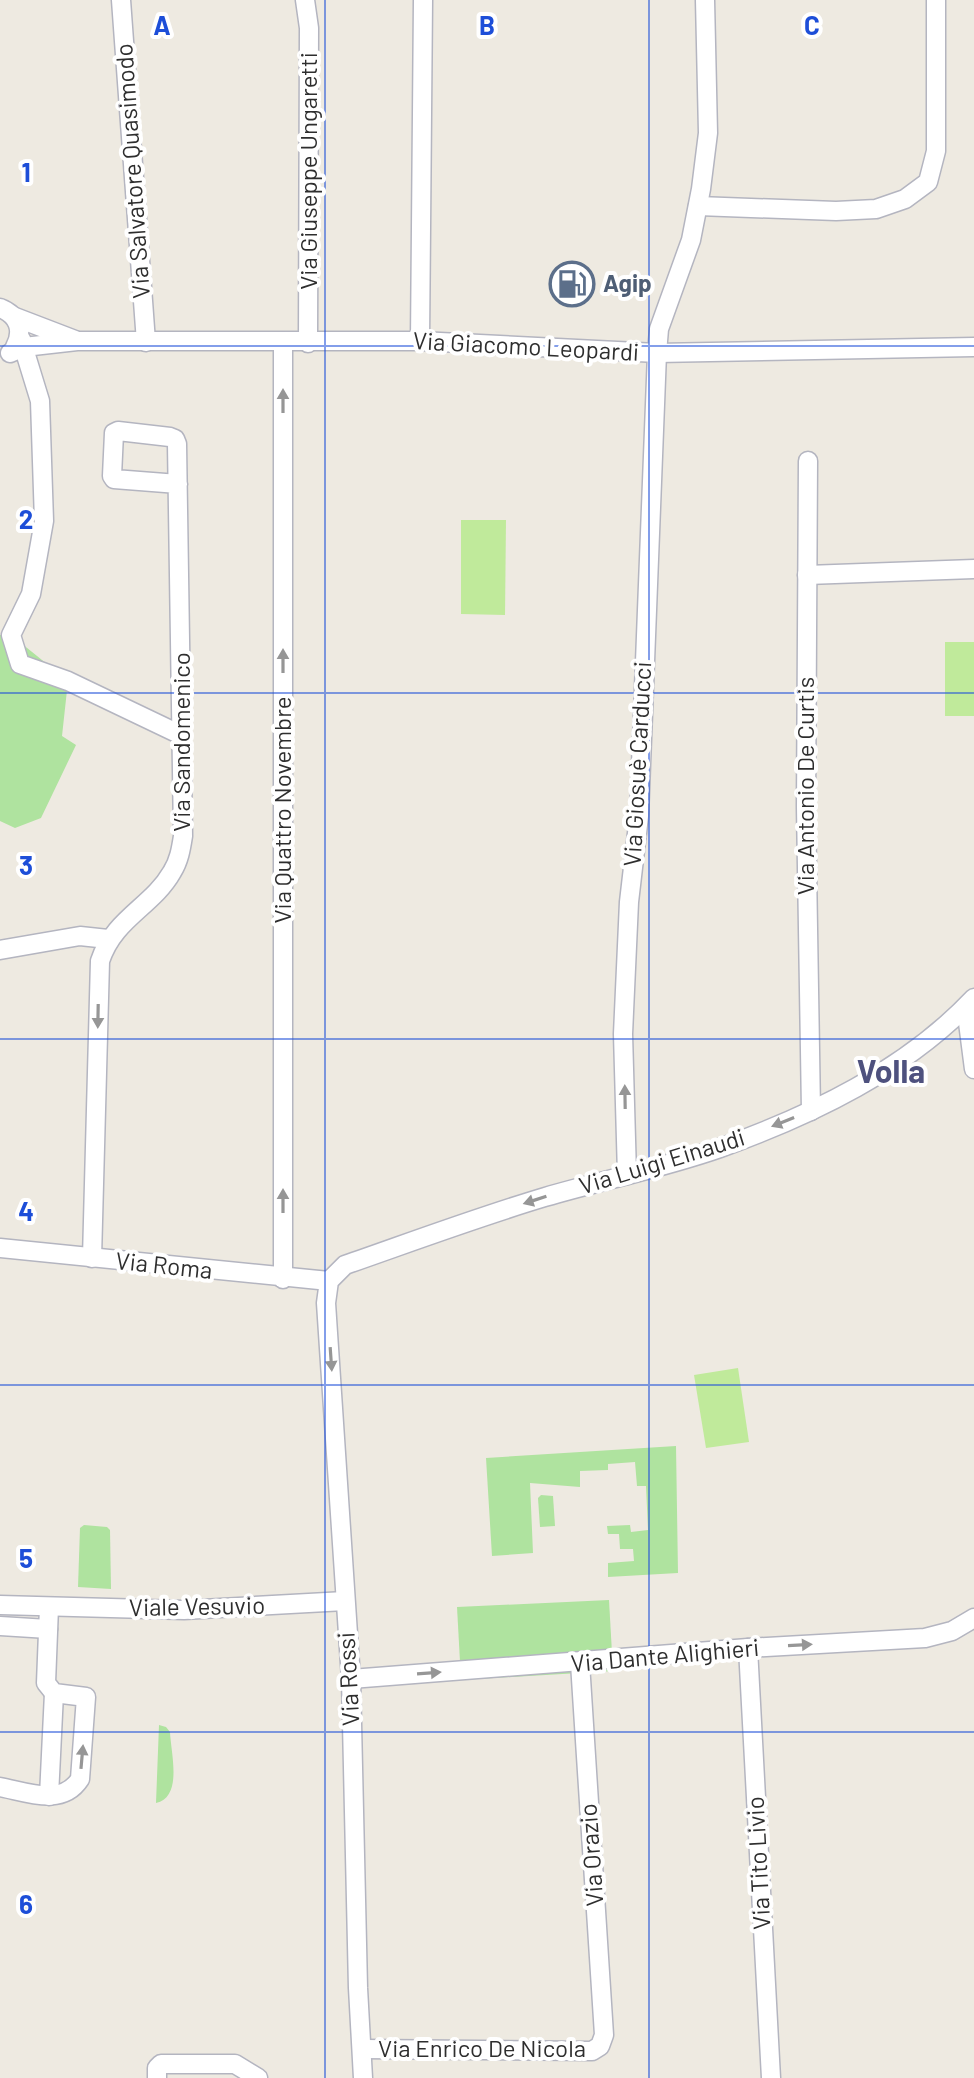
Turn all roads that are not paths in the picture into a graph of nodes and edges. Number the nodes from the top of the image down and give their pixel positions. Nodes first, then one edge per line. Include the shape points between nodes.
1 (121, 0) edge
2 (305, 0) edge
3 (423, 0) edge
4 (705, 0) edge
5 (936, 0) edge
6 (698, 206) junction
7 (6, 308) edge
8 (77, 341) junction
9 (420, 341) junction
10 (146, 342) junction
11 (283, 342) junction
12 (308, 343) junction
13 (974, 347) edge
14 (11, 350) edge
15 (657, 353) junction
16 (808, 461) dead end
17 (178, 484) dead end
18 (974, 569) edge
19 (807, 575) junction
20 (181, 735) junction
21 (108, 939) junction
22 (0, 950) edge
23 (970, 1003) edge
24 (974, 1069) edge
25 (811, 1111) junction
26 (627, 1175) junction
27 (0, 1248) edge
28 (92, 1258) junction
29 (283, 1279) junction
30 (329, 1281) junction
31 (345, 1601) junction
32 (0, 1605) edge
33 (49, 1607) junction
34 (974, 1618) edge
35 (0, 1626) edge
36 (48, 1629) junction
37 (748, 1648) junction
38 (580, 1663) junction
39 (351, 1679) junction
40 (54, 1693) junction
41 (0, 1787) edge
42 (49, 1796) junction
43 (600, 2046) joint
44 (362, 2049) junction
45 (157, 2078) edge
46 (258, 2078) edge
47 (363, 2078) edge
48 (771, 2078) edge

1 - 10 street, Via Salvatore Quasimodo
2 - 12 street, Via Giuseppe Ungaretti
3 - 9 street
4 - 6 street, Via Giosuè Carducci via 708,133
5 - 6 street via 936,151 928,182 905,199 876,209
6 - 15 street, Via Giosuè Carducci via 659,329
7 - 8 street, Via Giacomo Leopardi
7 - 14 street
8 - 10 street, Via Giacomo Leopardi
8 - 14 street, Via Giacomo Leopardi
9 - 12 street, Via Giacomo Leopardi
9 - 15 street, Via Giacomo Leopardi
10 - 11 street, Via Giacomo Leopardi
11 - 12 street, Via Giacomo Leopardi
29 -> 11 street, Via Quattro Novembre
13 - 15 street, Via Giacomo Leopardi
14 - 20 street via 32,372 40,401 44,521 31,594 11,635 20,664
26 -> 15 street, Via Giosuè Carducci via 623,1034 639,816
16 - 19 street, Via Antonio De Curtis
17 - 20 street, Via Sandomenico
18 - 19 street
19 - 25 street, Via Antonio De Curtis
20 - 21 street, Via Sandomenico via 180,857 168,879
21 - 22 street via 80,936
21 -> 28 street via 99,973
23 - 24 street
23 - 25 street, Via Luigi Einaudi via 860,1087
25 -> 26 street, Via Luigi Einaudi via 720,1148
26 -> 30 street, Via Luigi Einaudi via 544,1197 345,1265
27 - 28 street, Via Roma
28 - 29 street, Via Roma
29 - 30 street, Via Roma
30 -> 31 street, Via Rossi via 326,1303
31 - 33 street, Viale Vesuvio via 184,1610
31 - 39 street, Via Rossi
32 - 33 street, Viale Vesuvio
33 - 36 street
37 -> 34 street, Via Dante Alighieri via 925,1638
35 - 36 street
36 - 40 street via 46,1683
37 - 38 street, Via Dante Alighieri
37 - 48 street, Via Tito Livio
39 -> 38 street, Via Dante Alighieri
38 - 43 street, Via Orazio via 604,2035
39 - 44 street, Via Rossi
40 - 42 street
42 -> 40 street via 68,1792 80,1779 86,1697
41 - 42 street
43 - 44 street, Via Enrico De Nicola via 592,2051
44 - 47 street, Via Rossi
45 - 46 street via 161,2064 235,2064

